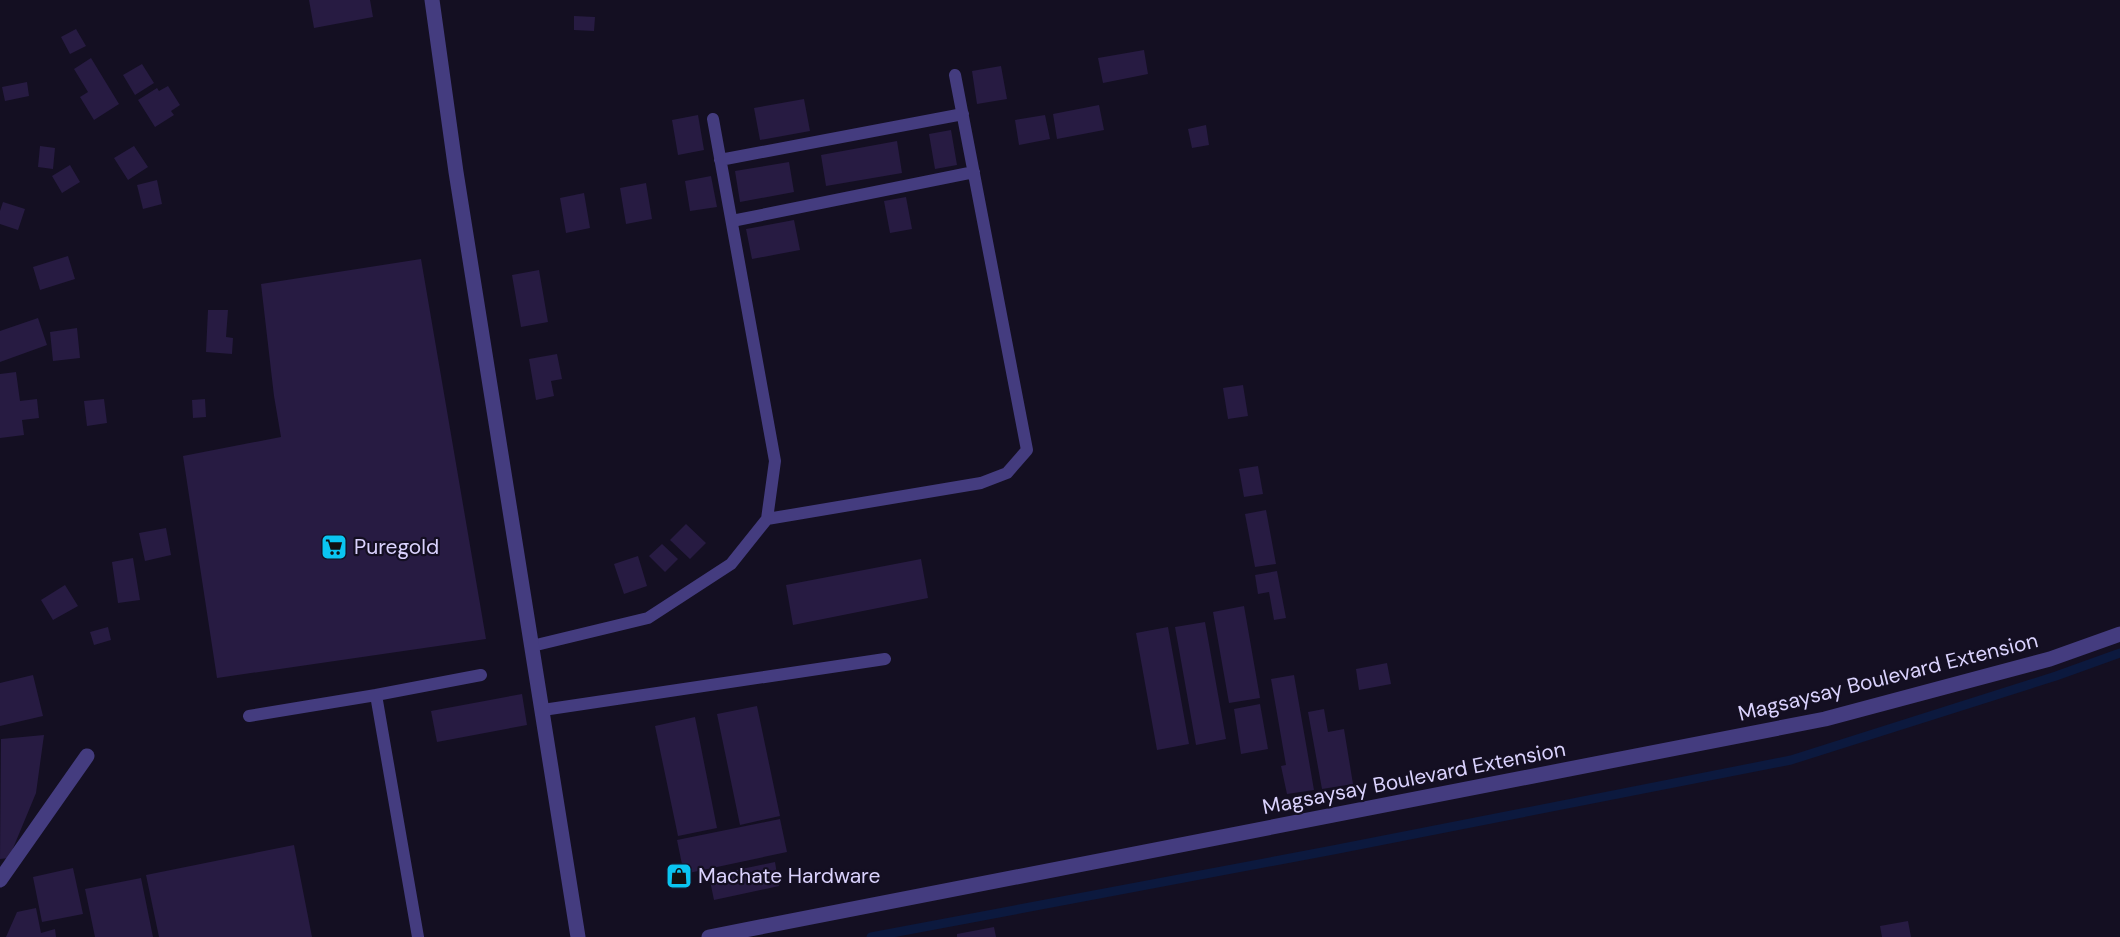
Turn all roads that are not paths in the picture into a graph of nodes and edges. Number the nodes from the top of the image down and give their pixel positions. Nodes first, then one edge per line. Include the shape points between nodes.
1 (432, 0) edge
2 (955, 75) dead end
3 (963, 114) junction
4 (713, 119) dead end
5 (720, 160) junction
6 (974, 172) junction
7 (732, 221) junction
8 (767, 519) junction
9 (2120, 634) edge
10 (532, 646) junction
11 (885, 659) dead end
12 (481, 675) dead end
13 (376, 695) junction
14 (543, 710) junction
15 (249, 716) dead end
16 (87, 756) dead end
17 (0, 880) edge
18 (418, 937) edge
19 (579, 937) edge
20 (709, 937) edge

1 - 10 street
2 - 3 lane
3 - 5 lane
3 - 6 lane
4 - 5 lane
5 - 7 lane
6 - 7 lane
6 - 8 lane via 1027,450 1007,473 981,483
7 - 8 lane via 775,461
8 - 10 lane via 731,564 648,618
9 - 20 street, Magsaysay Boulevard Extension via 2050,659 1825,719
10 - 14 street
11 - 14 lane
12 - 13 lane
13 - 15 lane
13 - 18 lane
14 - 19 street
16 - 17 street

